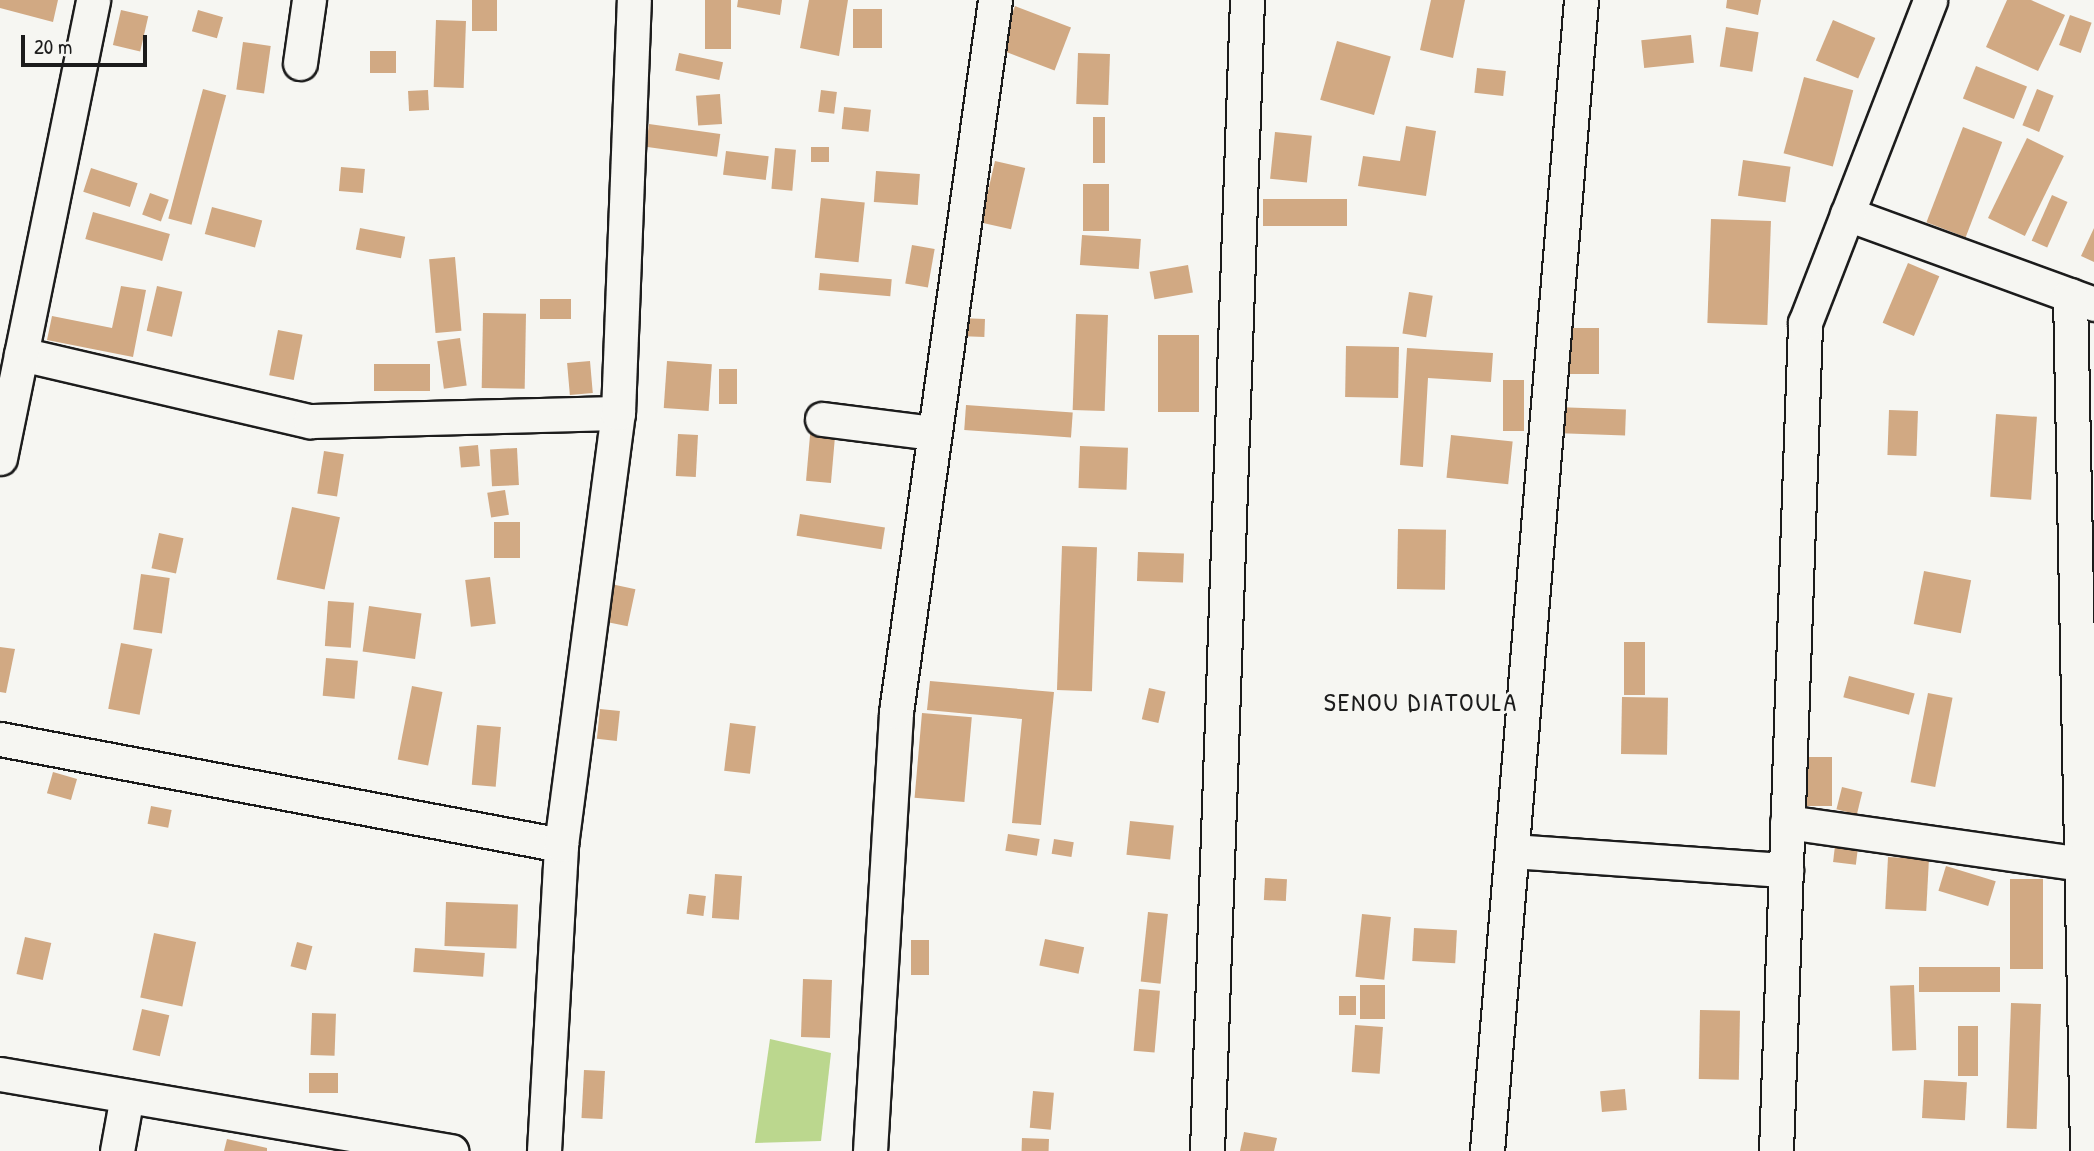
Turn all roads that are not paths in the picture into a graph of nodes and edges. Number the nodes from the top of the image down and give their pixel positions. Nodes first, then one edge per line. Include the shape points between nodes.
1 (93, 0) edge
2 (309, 0) edge
3 (634, 0) edge
4 (995, 0) edge
5 (1247, 0) edge
6 (1581, 0) edge
7 (1930, 0) edge
8 (300, 63) dead end
9 (1847, 214) junction
10 (2082, 300) edge
11 (15, 339) edge
12 (618, 413) junction
13 (822, 419) dead end
14 (933, 433) junction
15 (0, 458) edge
16 (0, 739) edge
17 (1787, 822) junction
18 (561, 845) junction
19 (1512, 851) junction
20 (2081, 864) junction
21 (1786, 870) junction
22 (0, 1074) edge
23 (127, 1096) junction
24 (117, 1151) edge
25 (451, 1151) edge
26 (544, 1151) edge
27 (870, 1151) edge
28 (1207, 1151) edge
29 (1488, 1151) edge
30 (1776, 1151) edge
31 (2087, 1151) edge

1 - 11 street
2 - 8 street
3 - 12 street
4 - 14 street
5 - 28 street
6 - 19 street
7 - 9 street
9 - 10 street
9 - 17 street via 1805,323
10 - 20 street
11 - 12 street via 310,421
11 - 15 street
12 - 18 street
13 - 14 street
14 - 27 street via 896,712
16 - 18 street
17 - 20 street
17 - 21 street
18 - 26 street
19 - 21 street
19 - 29 street
20 - 31 street
21 - 30 street
22 - 23 street
23 - 24 street
23 - 25 street

